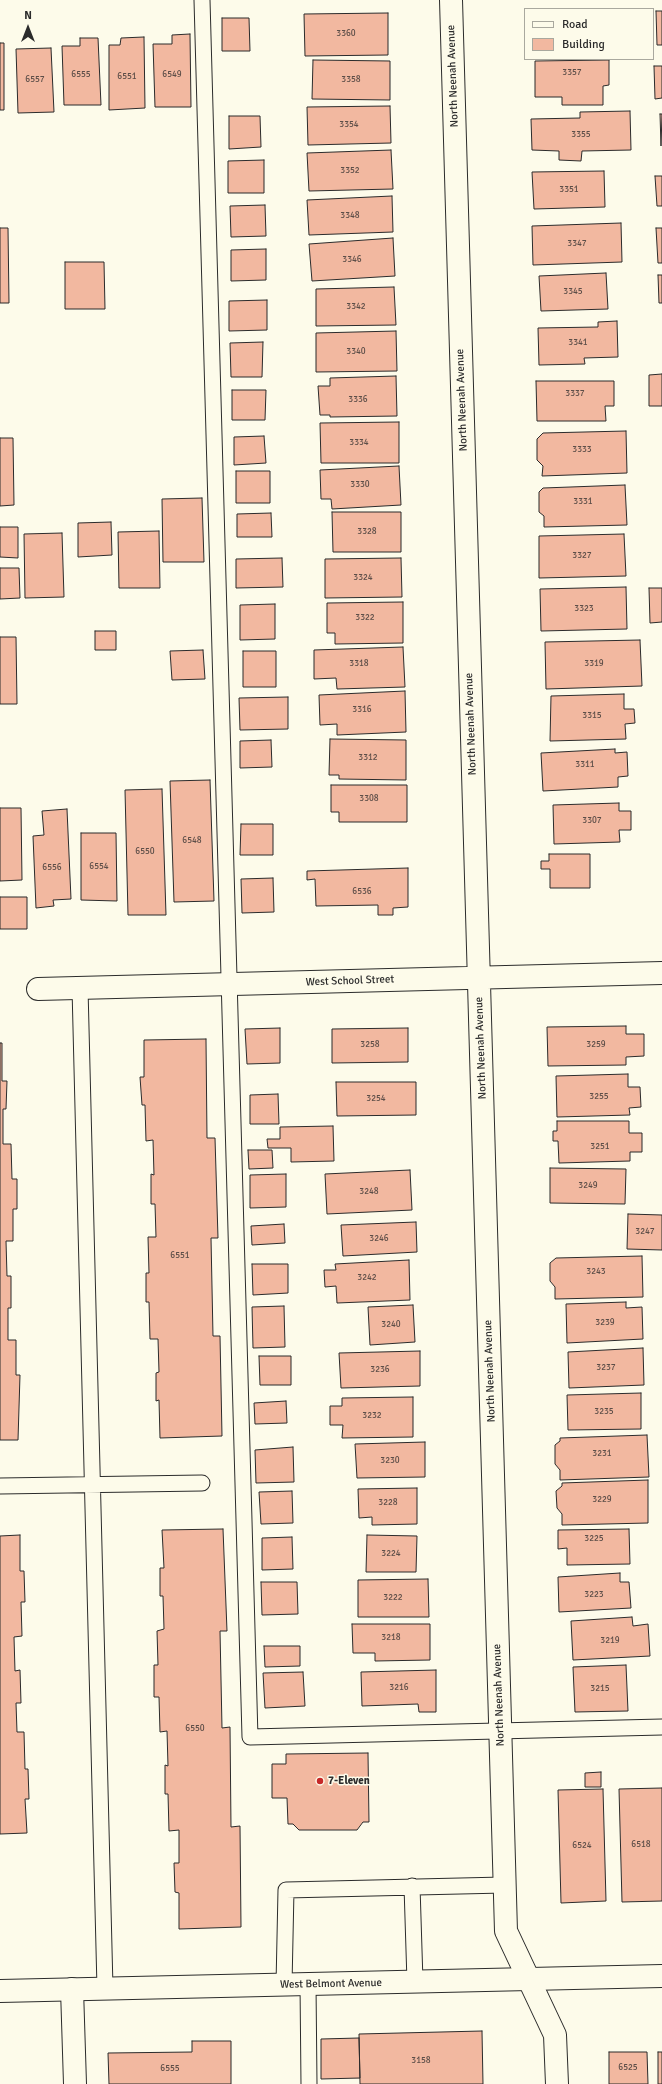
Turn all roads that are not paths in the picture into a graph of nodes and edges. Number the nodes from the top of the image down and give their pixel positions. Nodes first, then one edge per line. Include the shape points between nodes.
1 (202, 0) edge
2 (451, 0) edge
3 (662, 972) edge
4 (479, 978) junction
5 (229, 984) junction
6 (80, 988) junction
7 (38, 989) dead end
8 (202, 1483) dead end
9 (93, 1485) junction
10 (0, 1486) edge
11 (662, 1727) edge
12 (500, 1731) junction
13 (504, 1885) junction
14 (412, 1886) junction
15 (662, 1976) edge
16 (528, 1979) junction
17 (415, 1982) junction
18 (308, 1984) junction
19 (284, 1985) junction
20 (105, 1988) junction
21 (72, 1989) junction
22 (0, 1991) edge
23 (75, 2084) edge
24 (309, 2084) edge
25 (557, 2084) edge

1 - 5 lane
2 - 4 street, North Neenah Avenue
3 - 4 street, West School Street
4 - 5 street, West School Street
4 - 12 street, North Neenah Avenue
5 - 6 street, West School Street
5 - 12 lane via 250,1737
6 - 7 street, West School Street
6 - 9 lane
8 - 9 lane
9 - 10 lane
9 - 20 lane
11 - 12 lane
12 - 13 street, North Neenah Avenue
13 - 14 lane
13 - 16 street, North Neenah Avenue via 506,1931
14 - 17 lane
14 - 19 lane via 286,1890
15 - 16 street, West Belmont Avenue
16 - 17 street, West Belmont Avenue
16 - 25 street, North Neenah Avenue via 555,2035
17 - 18 street, West Belmont Avenue
18 - 19 street, West Belmont Avenue
18 - 24 lane
19 - 20 street, West Belmont Avenue
20 - 21 street, West Belmont Avenue
21 - 22 street, West Belmont Avenue
21 - 23 street

